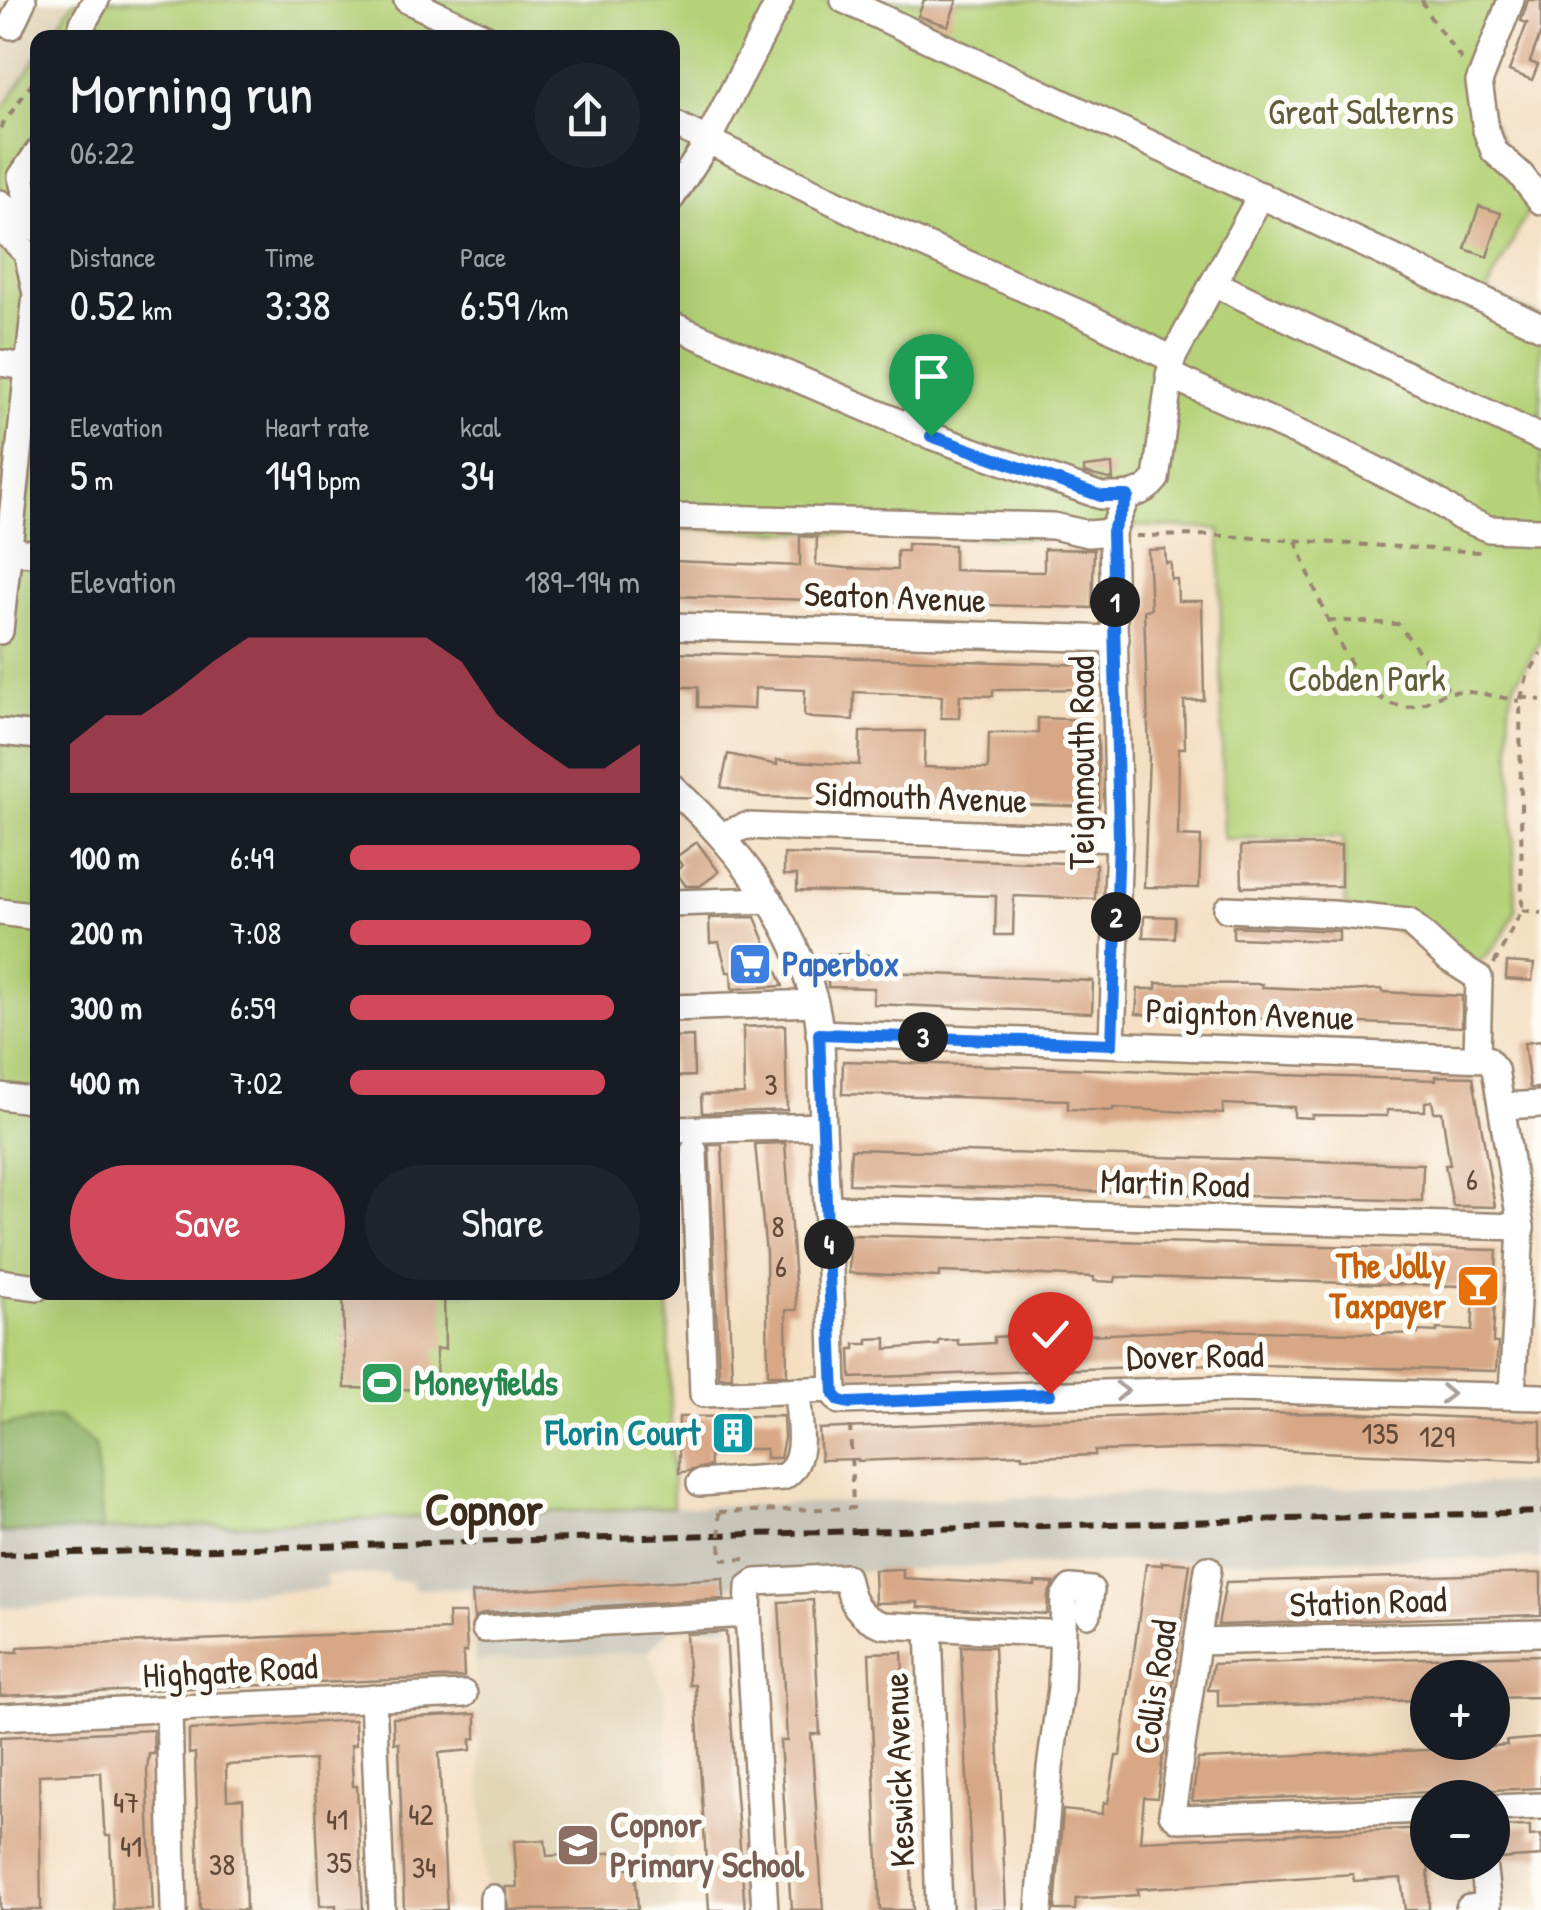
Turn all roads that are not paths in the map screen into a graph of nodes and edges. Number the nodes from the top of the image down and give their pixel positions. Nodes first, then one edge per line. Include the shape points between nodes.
1 (23, 0) edge
2 (96, 0) edge
3 (407, 0) edge
4 (780, 0) edge
5 (844, 0) edge
6 (1511, 0) edge
7 (11, 26) dead end
8 (81, 30) edge
9 (470, 30) edge
10 (680, 127) edge
11 (708, 139) junction
12 (30, 164) edge
13 (680, 184) edge
14 (1261, 195) junction
15 (30, 198) edge
16 (1541, 201) edge
17 (0, 203) edge
18 (30, 224) edge
19 (0, 227) edge
20 (30, 267) edge
21 (1212, 283) junction
22 (1541, 327) edge
23 (680, 329) edge
24 (0, 363) edge
25 (30, 367) edge
26 (1170, 367) junction
27 (30, 393) edge
28 (1541, 438) edge
29 (1128, 496) junction
30 (680, 517) edge
31 (1541, 531) edge
32 (1114, 546) junction
33 (5, 550) edge
34 (30, 553) edge
35 (680, 626) edge
36 (0, 631) edge
37 (1116, 638) junction
38 (0, 732) edge
39 (30, 735) edge
40 (680, 798) edge
41 (722, 835) junction
42 (1119, 839) junction
43 (770, 900) junction
44 (680, 902) edge
45 (1226, 909) dead end
46 (0, 912) edge
47 (30, 916) edge
48 (815, 1003) junction
49 (680, 1008) edge
50 (819, 1034) junction
51 (1112, 1044) junction
52 (1486, 1063) junction
53 (0, 1096) edge
54 (30, 1100) edge
55 (1541, 1104) edge
56 (1502, 1106) junction
57 (823, 1126) junction
58 (680, 1130) edge
59 (694, 1151) dead end
60 (827, 1208) junction
61 (1528, 1236) edge
62 (0, 1282) edge
63 (30, 1287) edge
64 (797, 1390) junction
65 (841, 1396) junction
66 (1512, 1396) junction
67 (1541, 1397) edge
68 (700, 1483) dead end
69 (1208, 1569) dead end
70 (748, 1614) junction
71 (1088, 1614) dead end
72 (929, 1626) junction
73 (485, 1629) dead end
74 (1047, 1633) dead end
75 (1541, 1633) edge
76 (1198, 1642) junction
77 (464, 1694) dead end
78 (373, 1698) junction
79 (169, 1709) junction
80 (0, 1717) edge
81 (1541, 1806) edge
82 (1510, 1807) edge
83 (1410, 1811) edge
84 (1485, 1880) edge
85 (1468, 1908) edge
86 (174, 1910) edge
87 (382, 1910) edge
88 (765, 1910) edge
89 (939, 1910) edge
90 (1039, 1910) edge

1 - 7 street
2 - 8 street
3 - 9 street
4 - 11 street
5 - 14 street
6 - 16 street via 1479,82 1486,130 1494,151
10 - 11 street
11 - 13 street
11 - 26 street via 1088,317
12 - 15 street via 21,177
14 - 21 street
14 - 22 street
17 - 18 street
19 - 20 street via 27,253
21 - 26 street
21 - 28 street
23 - 29 street via 931,436 1101,496
24 - 25 street
26 - 29 street via 1156,480
26 - 31 street via 1460,517 1490,529
27 - 33 street
29 - 32 street
30 - 32 street via 1053,526
32 - 37 street, Teignmouth Road
33 - 34 street
33 - 36 street
35 - 37 street, Seaton Avenue
37 - 42 street, Teignmouth Road
38 - 39 street
40 - 41 street
41 - 42 street, Sidmouth Avenue via 746,826
41 - 43 street
42 - 51 street, Teignmouth Road
43 - 44 street
43 - 48 street
45 - 52 street via 1409,922 1480,978
46 - 47 street
48 - 49 street
48 - 50 street
50 - 51 street, Paignton Avenue
50 - 57 street
51 - 52 street, Paignton Avenue
52 - 56 street
53 - 54 street
55 - 56 street
56 - 61 street
57 - 58 street
57 - 60 street
59 - 64 street, Dover Road via 702,1394
60 - 61 street, Martin Road
60 - 65 street
61 - 66 street
62 - 63 street
64 - 65 street, Dover Road
64 - 68 street via 794,1471
65 -> 66 street, Dover Road via 1230,1389
66 - 67 street, Dover Road
69 - 76 street, Collis Road
70 - 72 street via 747,1595 756,1582 846,1578 850,1597 868,1620
70 - 73 street
70 - 88 street
71 - 90 street via 1091,1590 1071,1588 1064,1597
72 - 74 street
72 - 89 street, Keswick Avenue
75 - 76 street, Station Road
76 - 83 street, Collis Road via 1172,1814 1178,1819
77 - 78 street, Highgate Road
78 - 79 street, Highgate Road
78 - 87 street
79 - 80 street, Highgate Road
79 - 86 street
81 - 82 street
84 - 85 street via 1488,1905

